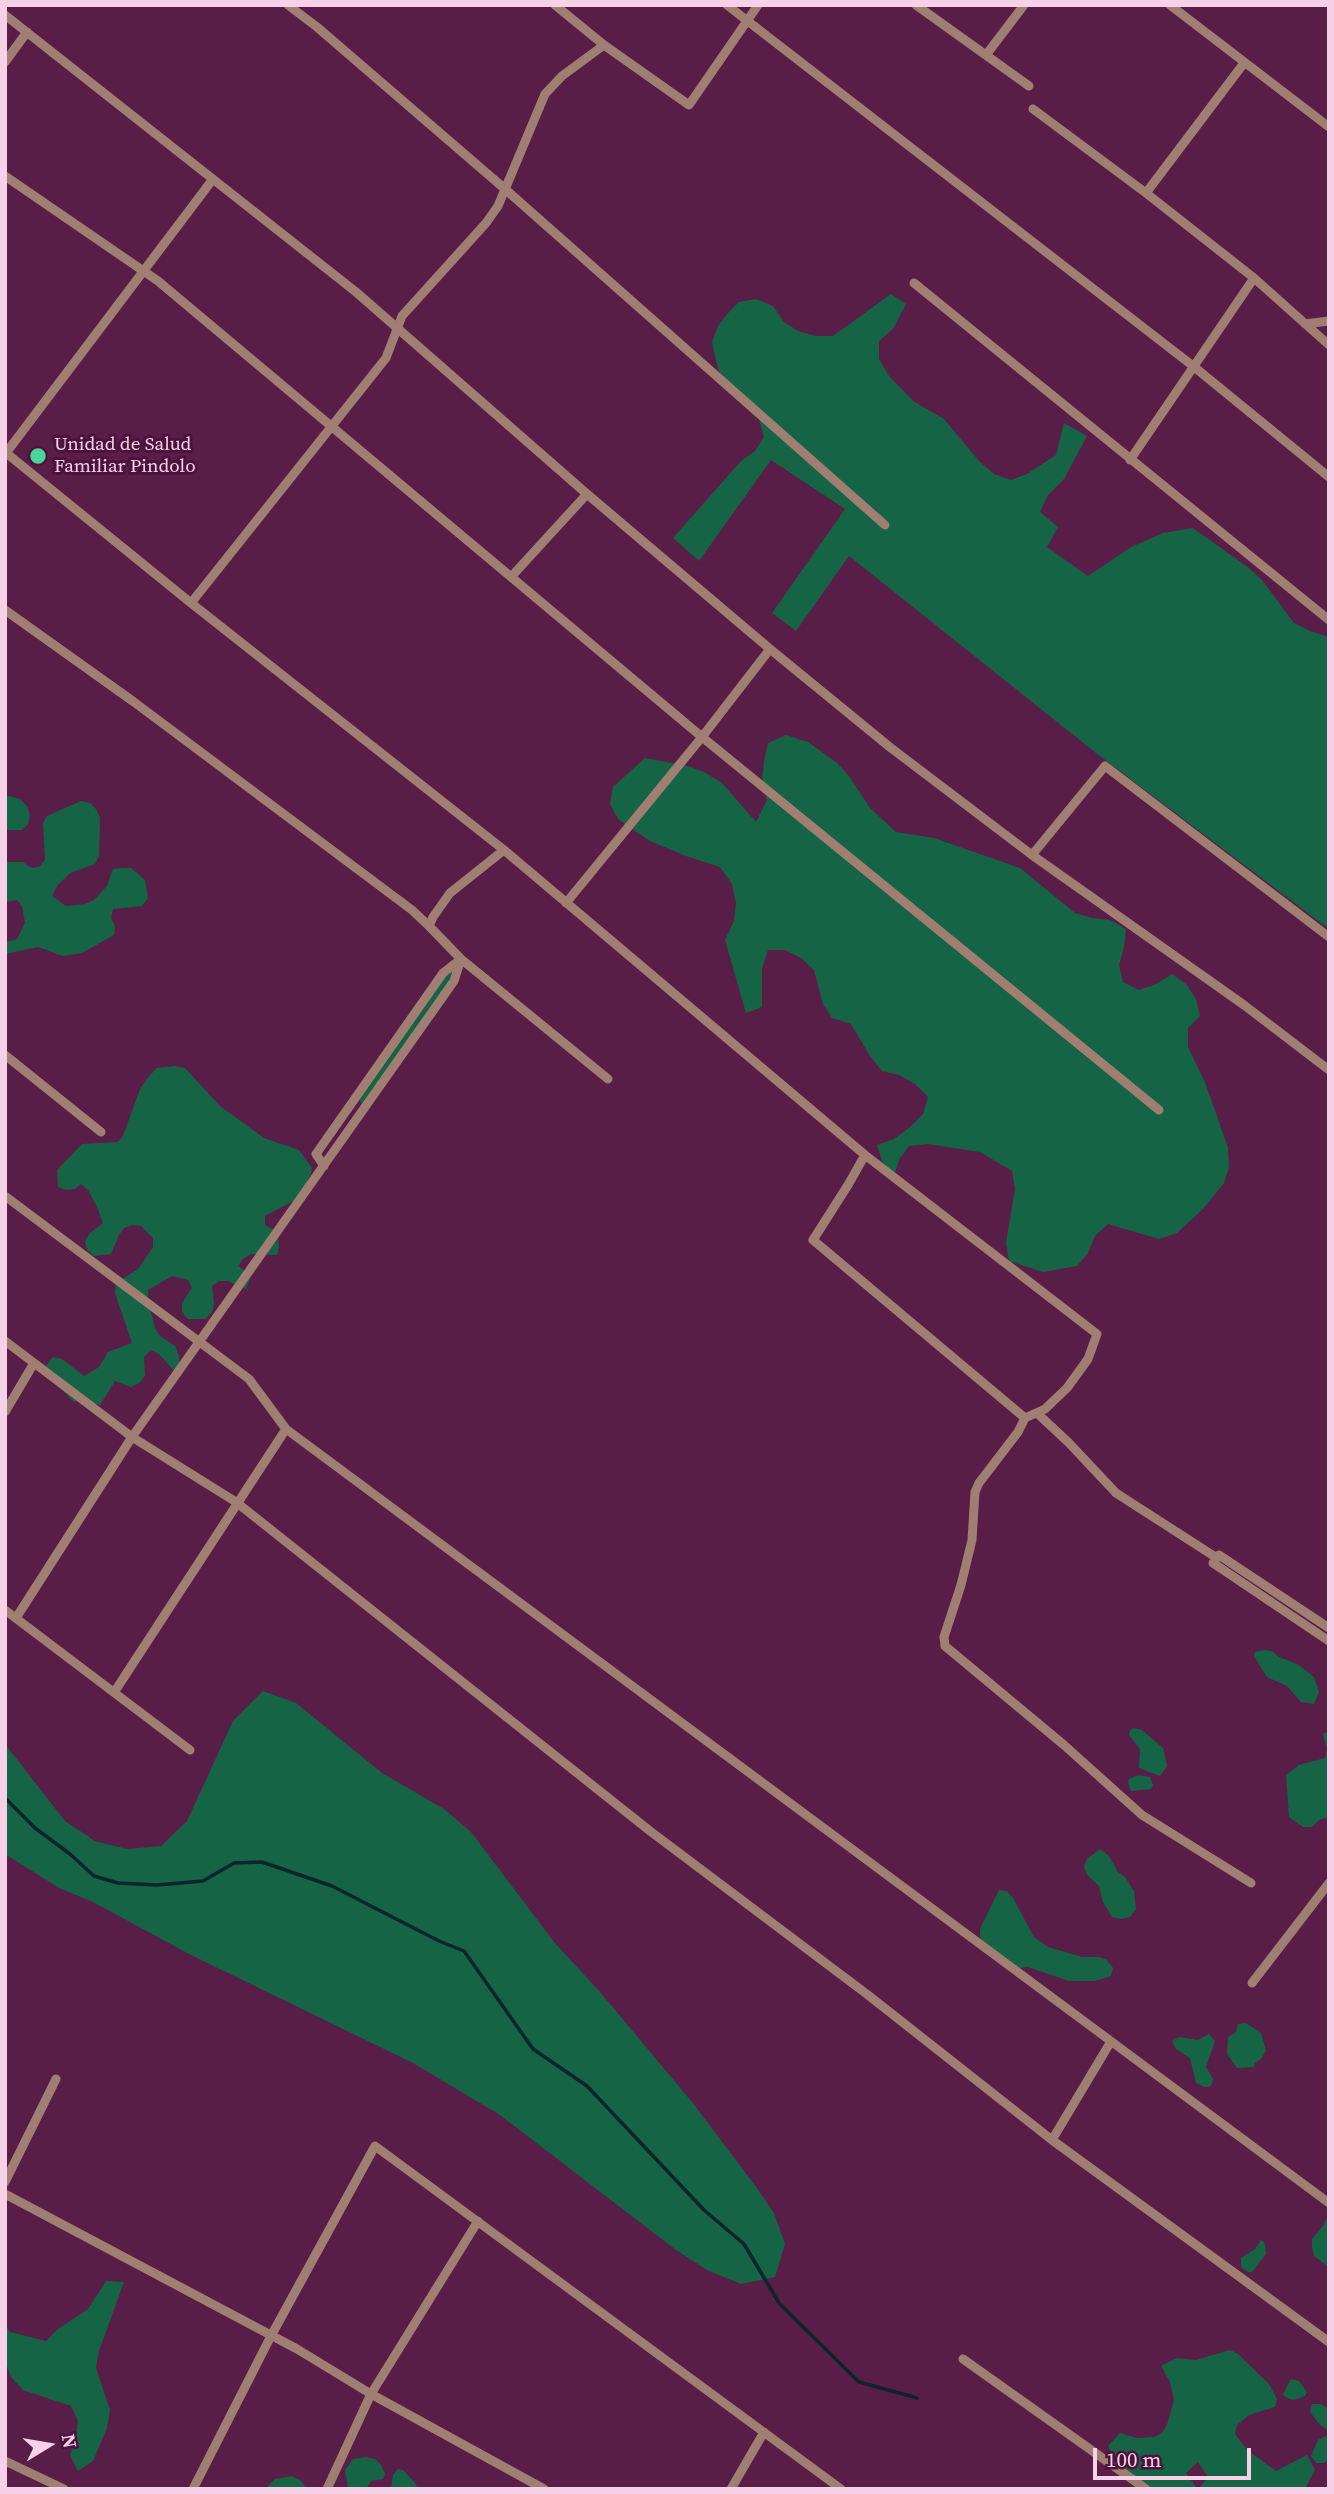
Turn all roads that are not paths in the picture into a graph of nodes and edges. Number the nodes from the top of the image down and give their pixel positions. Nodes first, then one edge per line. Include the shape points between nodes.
1 (288, 5) edge
2 (555, 5) edge
3 (727, 5) edge
4 (758, 5) edge
5 (916, 5) edge
6 (1024, 5) edge
7 (1170, 5) edge
8 (5, 15) edge
9 (747, 21) junction
10 (27, 32) junction
11 (604, 45) junction
12 (986, 55) junction
13 (5, 62) edge
14 (1244, 63) junction
15 (1029, 86) dead end
16 (1033, 109) dead end
17 (1329, 127) edge
18 (5, 176) edge
19 (213, 179) junction
20 (505, 189) junction
21 (1146, 193) junction
22 (144, 271) junction
23 (1254, 278) junction
24 (914, 283) dead end
25 (1329, 321) edge
26 (1305, 324) junction
27 (398, 329) junction
28 (1329, 345) edge
29 (1193, 366) junction
30 (331, 426) junction
31 (6, 452) edge
32 (1130, 460) junction
33 (1329, 477) edge
34 (587, 494) junction
35 (884, 525) dead end
36 (511, 577) junction
37 (191, 603) junction
38 (5, 610) edge
39 (1329, 620) edge
40 (770, 649) junction
41 (702, 737) junction
42 (504, 850) junction
43 (1032, 855) junction
44 (566, 903) junction
45 (429, 926) junction
46 (1329, 937) edge
47 (461, 959) junction
48 (5, 1055) edge
49 (1329, 1070) edge
50 (608, 1079) dead end
51 (1159, 1110) dead end
52 (101, 1132) dead end
53 (865, 1155) junction
54 (324, 1166) junction
55 (5, 1196) edge
56 (5, 1341) edge
57 (200, 1343) junction
58 (34, 1363) junction
59 (5, 1412) edge
60 (1037, 1413) junction
61 (1025, 1418) junction
62 (286, 1429) junction
63 (132, 1437) junction
64 (236, 1502) junction
65 (1216, 1558) junction
66 (5, 1610) edge
67 (16, 1618) junction
68 (1329, 1629) edge
69 (1329, 1641) edge
70 (115, 1691) junction
71 (190, 1750) dead end
72 (1251, 1882) dead end
73 (1329, 1883) edge
74 (1252, 1983) dead end
75 (1110, 2043) junction
76 (56, 2080) dead end
77 (1052, 2140) junction
78 (5, 2182) edge
79 (5, 2194) edge
80 (1329, 2203) edge
81 (478, 2221) junction
82 (271, 2336) junction
83 (1329, 2342) edge
84 (963, 2359) dead end
85 (371, 2394) junction
86 (764, 2432) junction
87 (5, 2461) edge
88 (64, 2489) edge
89 (193, 2489) edge
90 (327, 2489) edge
91 (544, 2489) edge
92 (731, 2489) edge
93 (841, 2489) edge
94 (1146, 2489) edge

1 - 20 street
2 - 11 street
3 - 9 street
4 - 9 street
5 - 12 street
6 - 12 street
7 - 14 street
8 - 10 street
9 - 11 street via 689,105
9 - 29 street
10 - 13 street
10 - 19 street
11 - 20 street via 545,94
12 - 15 street
14 - 17 street
14 - 21 street
16 - 21 street
18 - 22 street
19 - 22 street
19 - 27 street
20 - 27 street via 486,223 402,316
20 - 35 street
21 - 23 street
22 - 30 street
22 - 31 street
23 - 26 street
23 - 29 street
24 - 32 street
25 - 26 street
26 - 28 street
27 - 30 street via 386,358
27 - 34 street
29 - 32 street
29 - 33 street
30 - 36 street
30 - 37 street
31 - 37 street
32 - 39 street
34 - 36 street
34 - 40 street
36 - 41 street
37 - 42 street
38 - 45 street
40 - 41 street
40 - 43 street
41 - 44 street
41 - 51 street
42 - 44 street
42 - 45 street via 450,893
43 - 46 street via 1105,766
43 - 49 street
44 - 53 street
45 - 47 street
47 - 50 street
47 - 54 street via 454,981
47 - 54 street via 443,973 316,1154
48 - 52 street
53 - 60 street via 1097,1334 1088,1359 1067,1388
53 - 61 street via 813,1240
54 - 57 street
55 - 57 street
56 - 58 street
57 - 62 street via 249,1379
57 - 63 street
58 - 59 street
58 - 63 street
60 - 61 street
60 - 65 street via 1116,1493
61 - 72 street via 975,1492 972,1540 944,1646 1142,1815
62 - 64 street
62 - 75 street
63 - 64 street
63 - 67 street
64 - 70 street
64 - 77 street via 650,1831
65 - 68 street
65 - 69 street
66 - 67 street
67 - 70 street
70 - 71 street
73 - 74 street
75 - 77 street
75 - 80 street
76 - 78 street
77 - 83 street
79 - 82 street
81 - 82 street via 375,2146
81 - 85 street
81 - 86 street
82 - 85 street
82 - 89 street
84 - 94 street
85 - 90 street
85 - 91 street
86 - 92 street
86 - 93 street
87 - 88 street

